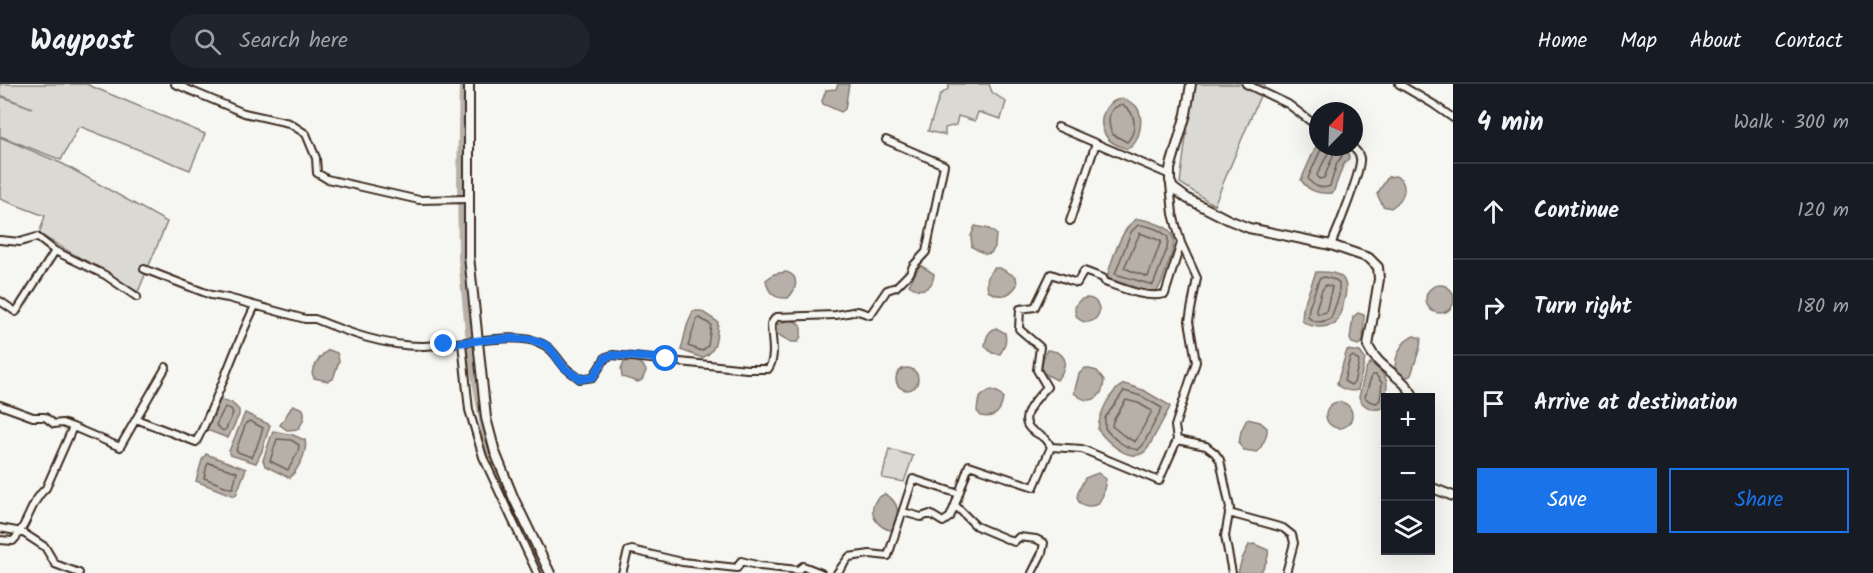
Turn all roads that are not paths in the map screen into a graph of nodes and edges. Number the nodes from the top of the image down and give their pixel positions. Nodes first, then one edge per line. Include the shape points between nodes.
1 (176, 84) edge
2 (469, 84) edge
3 (1191, 84) edge
4 (1246, 84) edge
5 (1400, 84) edge
6 (1453, 118) edge
7 (1309, 120) edge
8 (1058, 127) dead end
9 (886, 140) dead end
10 (1096, 143) junction
11 (1360, 156) edge
12 (1170, 178) junction
13 (468, 199) junction
14 (1070, 221) dead end
15 (0, 240) edge
16 (1181, 243) junction
17 (1331, 245) junction
18 (55, 251) junction
19 (144, 269) dead end
20 (137, 297) dead end
21 (0, 302) edge
22 (255, 306) junction
23 (479, 340) junction
24 (462, 343) junction
25 (166, 367) dead end
26 (1411, 393) edge
27 (0, 405) edge
28 (136, 419) junction
29 (73, 427) junction
30 (1178, 440) junction
31 (1051, 447) junction
32 (1435, 489) edge
33 (959, 494) junction
34 (1453, 496) edge
35 (955, 505) junction
36 (903, 512) junction
37 (1229, 513) junction
38 (0, 528) edge
39 (22, 532) junction
40 (0, 540) edge
41 (755, 565) junction
42 (79, 573) edge
43 (537, 573) edge
44 (550, 573) edge
45 (622, 573) edge
46 (754, 573) edge
47 (821, 573) edge
48 (837, 573) edge
49 (1032, 573) edge
50 (1232, 573) edge
51 (1286, 573) edge

1 - 13 street via 244,113 289,123 306,134 316,158 317,173 327,179 419,200
2 - 13 street
3 - 12 street
4 - 7 street via 1288,104
5 - 6 street
8 - 10 street
9 - 23 street via 944,165 926,252 910,273 887,291 870,315 858,312 776,317 771,324 773,353 768,369 613,355 606,357 593,377 580,379 540,342 517,338
10 - 12 street
10 - 14 street
11 - 17 street via 1347,205
12 - 16 street via 1173,214
12 - 17 street via 1173,188 1188,199 1239,224
13 - 23 street via 469,256
15 - 18 street via 20,242 37,237
16 - 30 street via 1197,278 1190,321 1196,362 1175,426
16 - 31 street via 1165,294 1156,297 1126,289 1084,271 1077,283 1051,274 1035,307 1020,309 1019,329 1040,347 1037,370 1047,387 1025,415 1025,421 1032,431 1046,437
17 - 26 street via 1369,258 1378,267 1368,346 1379,364
18 - 20 street via 105,275
18 - 21 street via 16,312
19 - 22 street via 211,296
22 - 24 street via 305,320 315,319 385,343
22 - 28 street via 196,442
23 - 24 street
23 - 44 street via 489,433 514,499
24 - 43 street via 469,410 483,457
25 - 28 street
27 - 29 street
28 - 29 street via 120,447
29 - 39 street
30 - 31 street via 1159,481 1082,449
30 - 37 street via 1206,446 1220,460
31 - 33 street via 1034,487 969,465
32 - 34 street
33 - 35 street
33 - 36 street via 913,479
35 - 36 street via 943,522 930,514 921,517
35 - 49 street via 983,530 1014,542 1019,537 1044,543
36 - 48 street via 888,556 849,557
37 - 50 street via 1225,536
37 - 51 street via 1283,528 1292,535 1294,543
38 - 39 street
39 - 40 street via 13,541
39 - 42 street via 45,547 55,564
41 - 45 street via 741,561 737,567 704,565 632,550 628,551
41 - 46 street
41 - 47 street via 798,570 803,566

